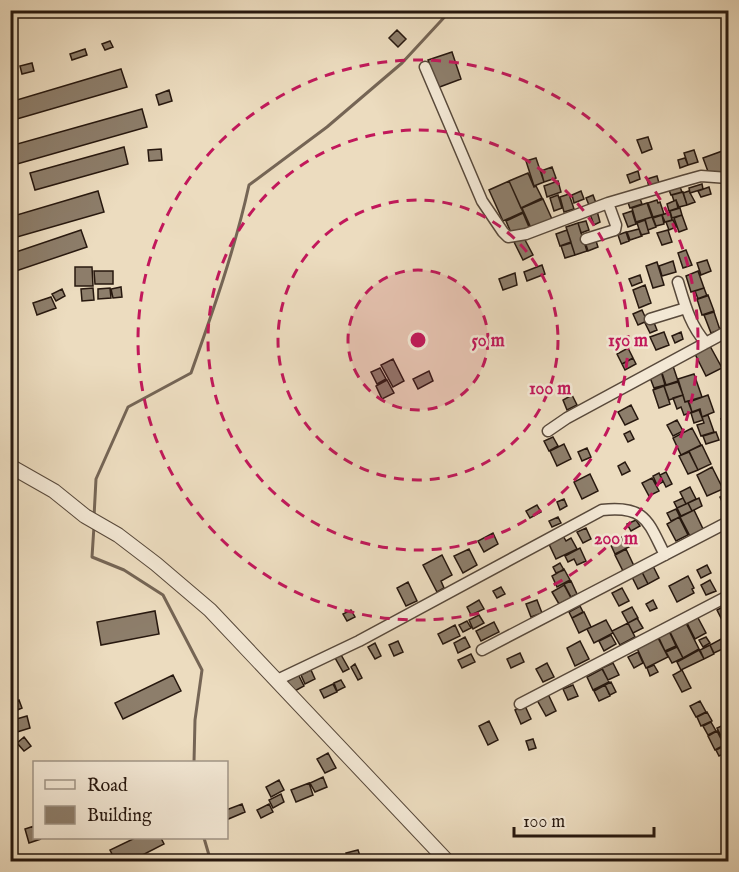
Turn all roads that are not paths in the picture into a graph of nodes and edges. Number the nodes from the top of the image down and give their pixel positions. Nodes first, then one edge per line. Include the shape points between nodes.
1 (425, 67) dead end
2 (729, 178) edge
3 (608, 203) junction
4 (586, 239) dead end
5 (678, 282) dead end
6 (686, 308) junction
7 (650, 319) dead end
8 (729, 331) edge
9 (706, 343) junction
10 (548, 431) dead end
11 (10, 466) edge
12 (729, 522) edge
13 (665, 555) junction
14 (729, 596) edge
15 (482, 650) dead end
16 (277, 680) junction
17 (520, 704) dead end
18 (448, 861) edge

1 - 3 street via 482,201 508,237
2 - 3 street via 701,176
3 - 4 street via 615,230
5 - 6 street
6 - 7 street
6 - 9 street
8 - 9 street
9 - 10 street
11 - 16 street via 156,564 210,610
12 - 13 street
13 - 15 street
13 - 16 street via 640,513 602,510 359,641
14 - 17 street
16 - 18 street

